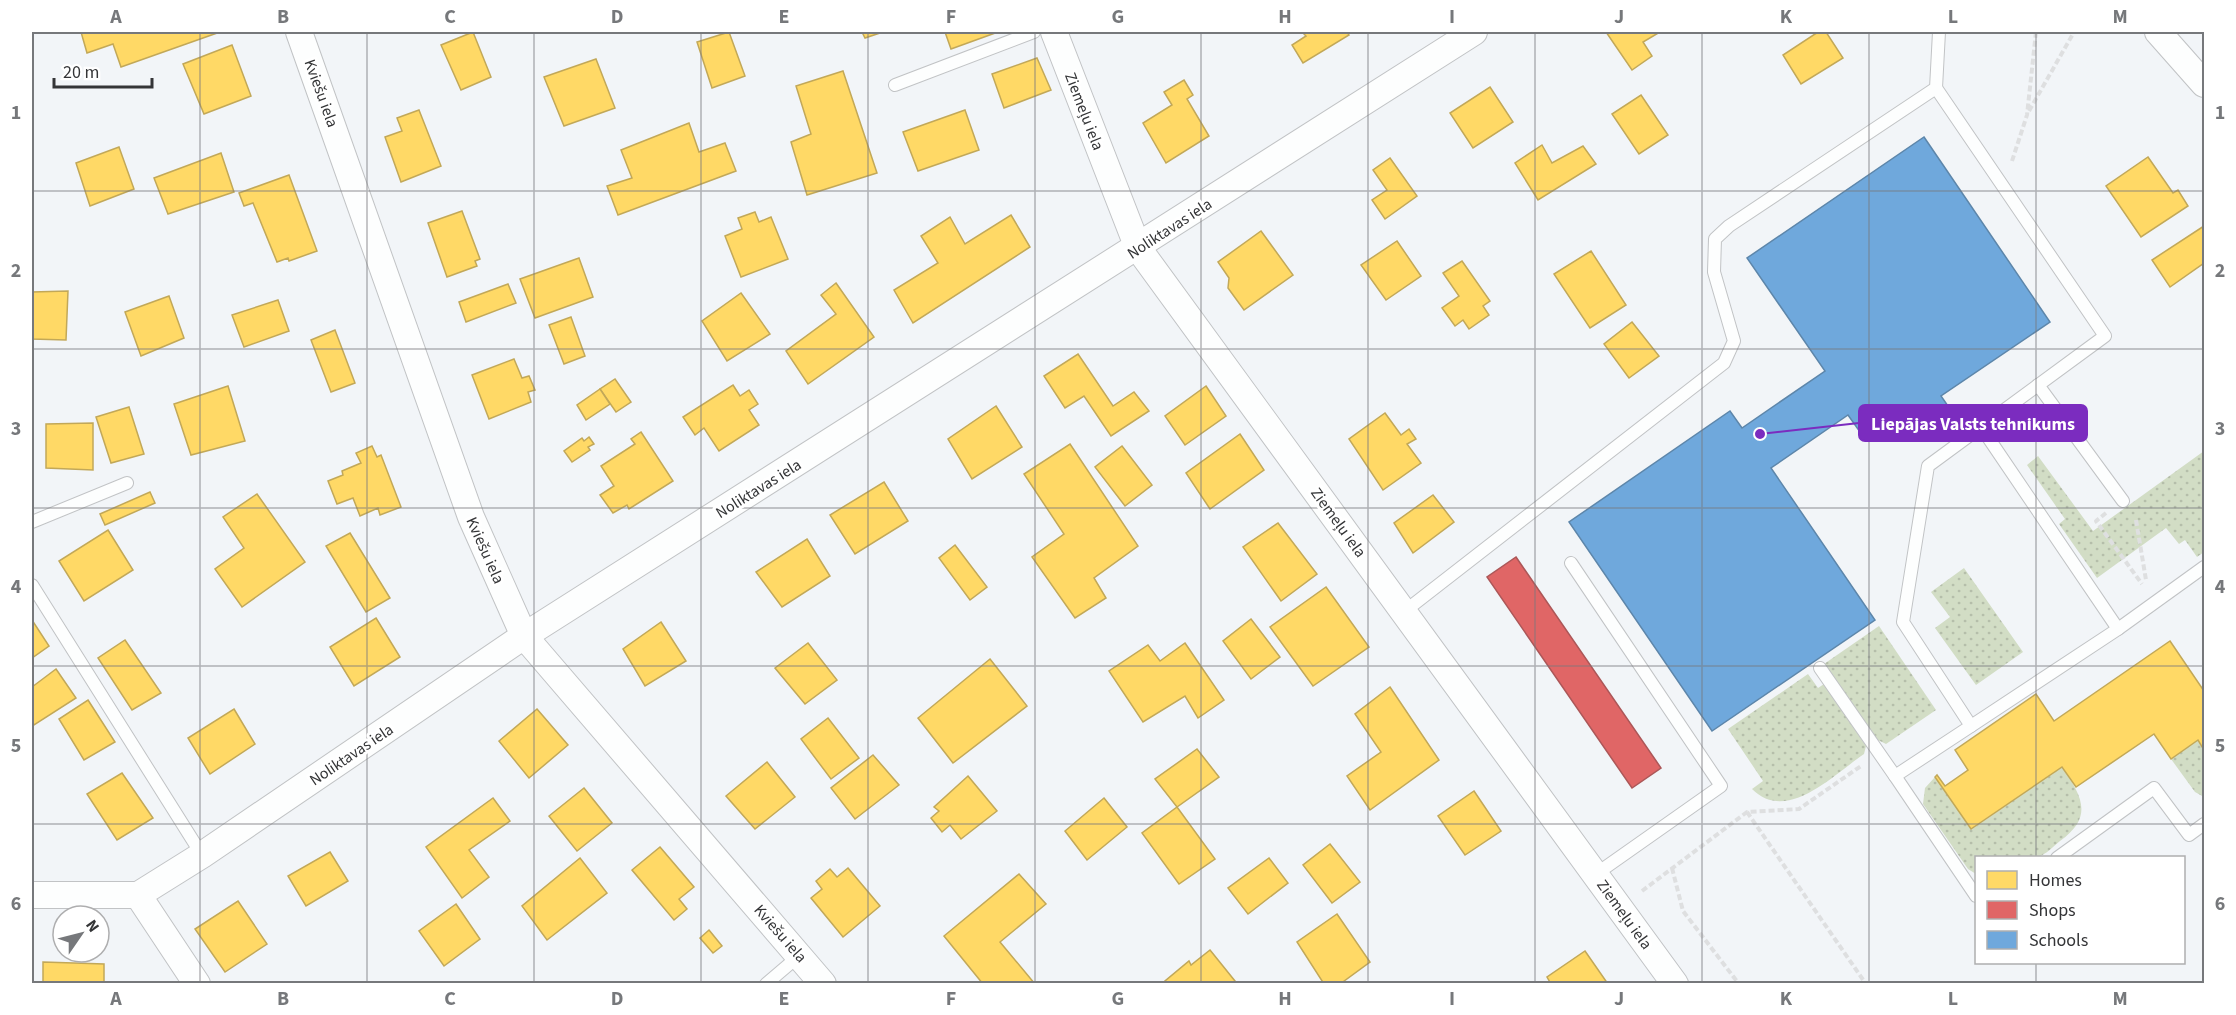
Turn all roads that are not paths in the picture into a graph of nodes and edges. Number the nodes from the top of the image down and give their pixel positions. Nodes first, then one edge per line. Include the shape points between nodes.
1 (299, 32) edge
2 (1034, 32) edge
3 (1054, 32) edge
4 (1474, 32) edge
5 (1939, 32) edge
6 (2158, 32) edge
7 (2205, 84) edge
8 (895, 85) dead end
9 (1936, 88) junction
10 (1138, 248) junction
11 (2038, 385) junction
12 (1981, 427) junction
13 (127, 483) dead end
14 (2123, 501) road end
15 (32, 522) edge
16 (1571, 563) dead end
17 (2205, 567) edge
18 (32, 585) edge
19 (1405, 611) junction
20 (2118, 629) junction
21 (524, 636) junction
22 (1820, 668) dead end
23 (1971, 726) junction
24 (1895, 776) junction
25 (2205, 824) edge
26 (202, 855) junction
27 (2060, 856) edge
28 (1596, 874) junction
29 (1975, 893) edge
30 (32, 895) edge
31 (138, 895) junction
32 (800, 955) junction
33 (197, 984) edge
34 (766, 984) edge
35 (823, 984) edge
36 (1676, 984) edge

1 - 21 street, Kviešu iela via 471,518
2 - 8 lane
3 - 10 street, Ziemeļu iela
4 - 10 street, Noliktavas iela
5 - 9 lane
6 - 7 street
9 - 11 lane via 2105,336
9 - 19 lane via 1715,239 1714,272 1734,341 1724,363
10 - 19 street, Ziemeļu iela
10 - 21 street, Noliktavas iela
11 - 12 lane
11 - 14 lane
12 - 20 lane
12 - 23 lane via 1928,466 1903,622
13 - 15 lane
16 - 28 lane via 1721,786
17 - 20 lane via 2152,598
18 - 26 lane
19 - 28 street, Ziemeļu iela
20 - 23 lane
21 - 26 street, Noliktavas iela
21 - 32 street, Kviešu iela
22 - 24 lane
23 - 24 lane
24 - 29 lane
25 - 27 lane via 2189,835 2154,788
26 - 31 street, Noliktavas iela
28 - 36 street, Ziemeļu iela
30 - 31 street
31 - 33 street
32 - 34 lane
32 - 35 street, Kviešu iela

